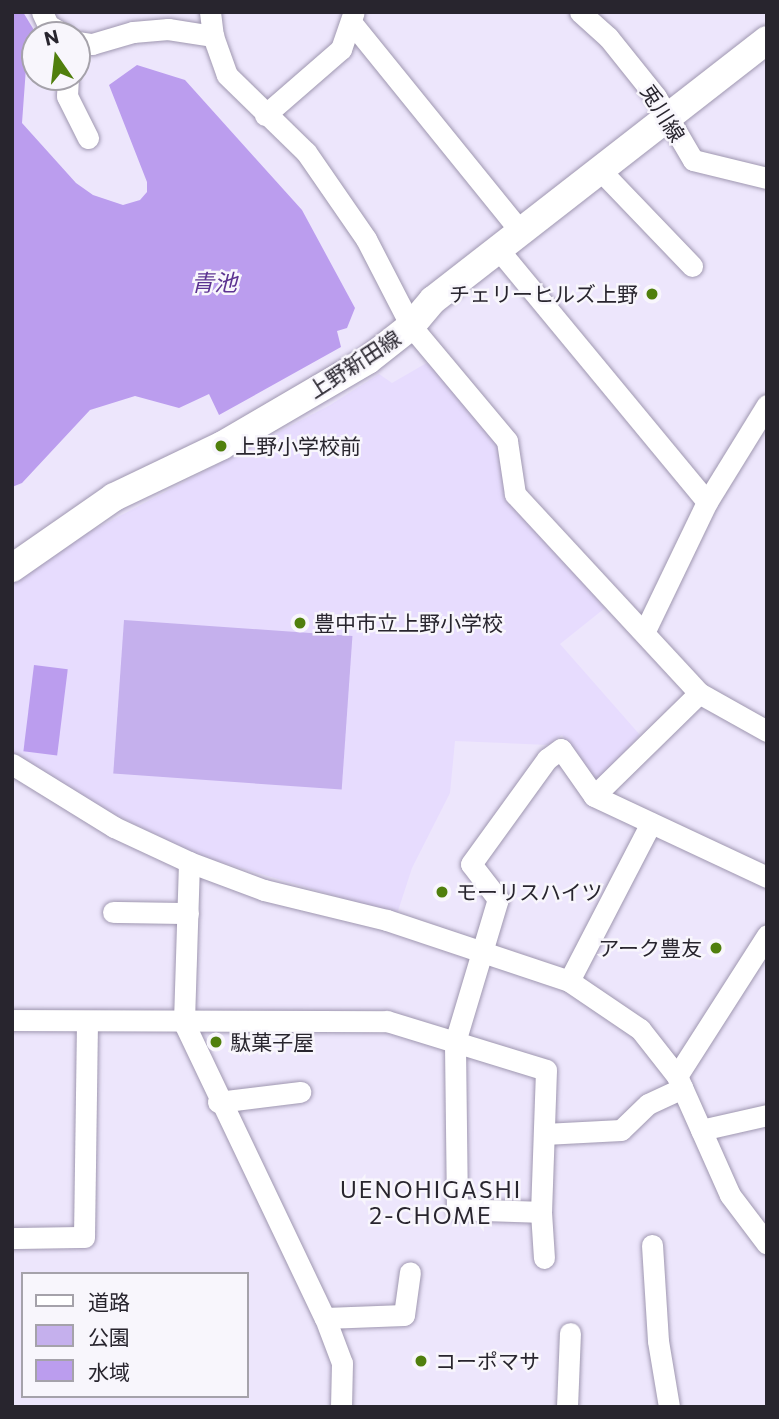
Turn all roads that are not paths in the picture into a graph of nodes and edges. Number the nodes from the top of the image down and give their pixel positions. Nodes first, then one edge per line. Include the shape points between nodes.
1 (210, 12) edge
2 (580, 12) edge
3 (352, 17) edge
4 (213, 36) junction
5 (767, 40) edge
6 (91, 44) edge
7 (67, 91) edge
8 (265, 115) junction
9 (668, 118) junction
10 (88, 138) dead end
11 (600, 170) junction
12 (767, 178) edge
13 (521, 232) junction
14 (498, 249) junction
15 (692, 265) dead end
16 (411, 326) junction
17 (767, 405) edge
18 (707, 502) junction
19 (12, 568) edge
20 (645, 631) junction
21 (699, 693) junction
22 (767, 731) edge
23 (12, 764) edge
24 (594, 796) junction
25 (651, 823) junction
26 (189, 862) junction
27 (767, 877) edge
28 (113, 912) dead end
29 (188, 913) junction
30 (767, 935) edge
31 (483, 952) junction
32 (569, 981) junction
33 (12, 1020) edge
34 (87, 1021) junction
35 (184, 1023) junction
36 (455, 1042) junction
37 (680, 1082) junction
38 (300, 1092) dead end
39 (218, 1102) junction
40 (767, 1115) edge
41 (701, 1130) junction
42 (544, 1134) junction
43 (541, 1212) junction
44 (12, 1238) edge
45 (767, 1244) edge
46 (652, 1245) dead end
47 (544, 1258) dead end
48 (410, 1272) dead end
49 (325, 1318) junction
50 (570, 1333) dead end
51 (341, 1407) edge
52 (566, 1407) edge
53 (669, 1407) edge

1 - 4 street
2 - 9 street, 兎川線 via 608,37
3 - 8 street via 341,49
3 - 13 street
4 - 6 street via 168,29 133,32
4 - 8 street via 228,75
5 - 9 street, 上野新田線
7 - 10 street
8 - 16 street via 306,152 366,239
9 - 11 street, 上野新田線
9 - 12 street, 兎川線 via 693,160
11 - 13 street, 上野新田線
11 - 15 street
13 - 14 street, 上野新田線
14 - 16 street, 上野新田線 via 433,300
14 - 18 street
16 - 19 street, 上野新田線 via 368,360 221,446 114,497
16 - 20 street via 507,441 515,494
17 - 18 street
18 - 20 street
20 - 21 street
21 - 22 street
21 - 24 street
23 - 26 street via 114,827
24 - 25 street
24 - 31 street via 561,749 547,759 471,864 498,899
25 - 27 street
25 - 32 street
26 - 29 street
26 - 31 street via 264,890 387,920
28 - 29 street
29 - 35 street
30 - 37 street
31 - 32 street
31 - 36 street
32 - 37 street via 640,1029
33 - 34 street
34 - 35 street
34 - 44 street via 84,1237
35 - 36 street via 387,1021
35 - 39 street
36 - 42 street via 546,1070
36 - 43 street via 457,1209
37 - 41 street
37 - 42 street via 621,1130
38 - 39 street
39 - 49 street
40 - 41 street
41 - 45 street via 730,1195
42 - 43 street
43 - 47 street
46 - 53 street via 658,1341
48 - 49 street via 404,1315
49 - 51 street via 342,1363
50 - 52 street

